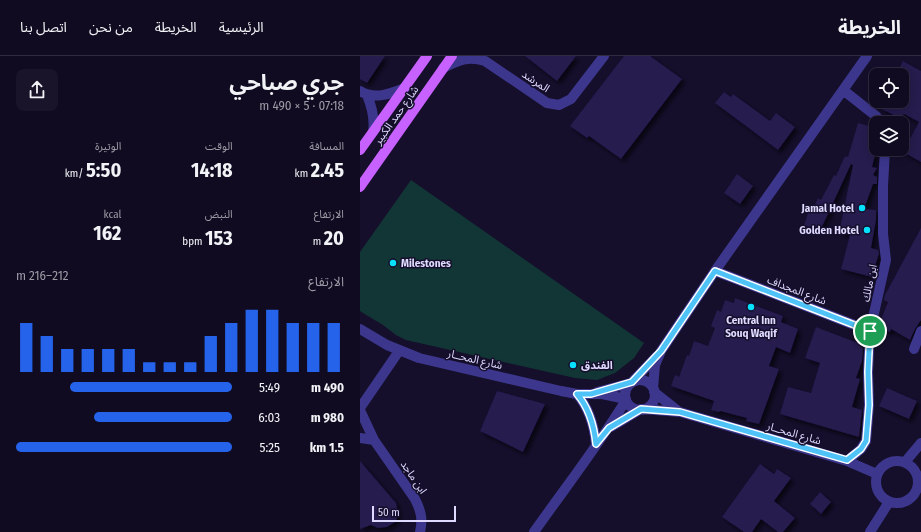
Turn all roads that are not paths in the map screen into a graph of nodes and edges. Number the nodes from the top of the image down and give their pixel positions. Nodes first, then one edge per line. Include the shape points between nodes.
1 (427, 56) edge
2 (452, 56) edge
3 (604, 56) edge
4 (867, 56) edge
5 (484, 59) edge
6 (443, 68) junction
7 (405, 88) junction
8 (843, 90) junction
9 (363, 93) edge
10 (875, 116) edge
11 (374, 132) junction
12 (360, 150) edge
13 (885, 156) edge
14 (360, 187) edge
15 (715, 271) junction
16 (360, 329) edge
17 (870, 331) junction
18 (921, 331) edge
19 (914, 349) dead end
20 (399, 351) junction
21 (661, 351) junction
22 (631, 382) junction
23 (653, 390) junction
24 (577, 394) junction
25 (591, 394) junction
26 (626, 400) junction
27 (360, 409) edge
28 (642, 409) junction
29 (680, 412) junction
30 (609, 428) junction
31 (360, 438) edge
32 (374, 440) junction
33 (921, 443) edge
34 (596, 444) junction
35 (847, 460) junction
36 (905, 462) junction
37 (878, 474) junction
38 (919, 490) edge
39 (889, 502) junction
40 (420, 532) edge
41 (534, 532) edge
42 (870, 532) edge

1 - 7 main road, شارع حمد الكبير
2 - 6 main road, شارع حمد الكبير
3 - 5 street, المرشد via 571,100 559,105 548,103
4 - 8 street
5 - 6 street, المرشد via 467,59
6 - 14 main road, شارع حمد الكبير
7 - 9 street via 380,96
7 - 11 main road, شارع حمد الكبير
8 - 10 street
8 - 15 street
9 - 11 street via 373,114
11 - 12 main road, شارع حمد الكبير
13 - 17 street, ابن مالك via 883,234 886,260
15 - 17 street, شارع المجداف
15 - 21 street
16 - 20 street, شارع المحــار
17 - 35 street, ابن مالك via 866,441 861,449
18 - 19 street
20 - 24 street, شارع المحــار via 427,360
20 - 27 street
21 - 22 street
21 - 23 street via 655,365
22 - 23 street via 648,382
22 - 25 street, شارع المحــار
22 - 26 street via 626,390
23 - 28 street via 652,402
23 - 29 street, شارع المحــار
24 - 25 street, شارع المحــار
24 - 34 street via 591,418
25 - 26 street, شارع المحــار
26 - 28 street via 630,406
26 - 30 street
27 - 32 street, ابن ماجد
28 - 29 street, شارع المحــار
28 - 30 street
29 - 35 street, شارع المحــار
30 - 34 street
31 - 32 street
32 - 40 street, ابن ماجد via 420,508
33 - 36 street
34 - 41 street
35 - 37 street, شارع المحــار
36 - 37 street via 889,462
36 - 38 street via 917,474
37 - 39 street via 878,490
38 - 39 street via 906,502
39 - 42 street

